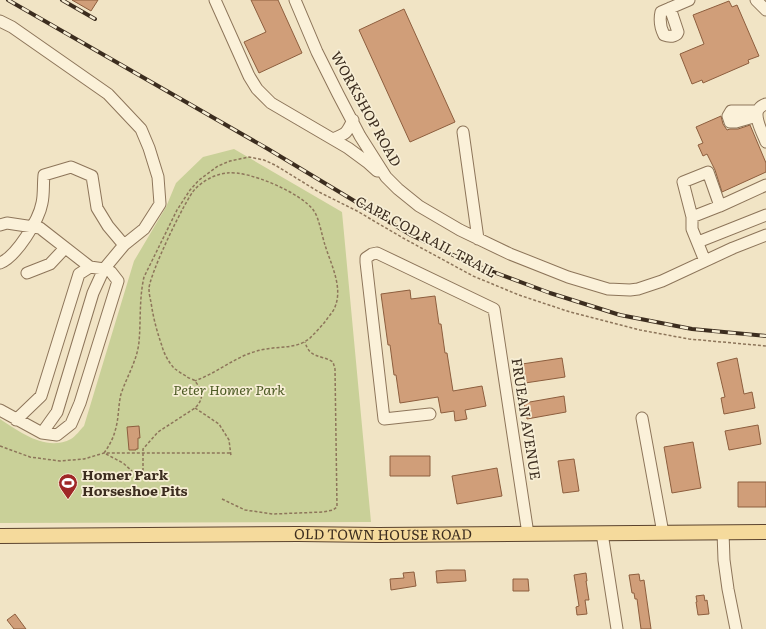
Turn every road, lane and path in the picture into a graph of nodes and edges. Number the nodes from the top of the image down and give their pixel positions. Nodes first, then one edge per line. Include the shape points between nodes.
1 (215, 0) edge
2 (294, 0) edge
3 (689, 0) edge
4 (756, 0) edge
5 (670, 8) dead end
6 (766, 10) edge
7 (0, 21) edge
8 (760, 110) edge
9 (353, 120) junction
10 (463, 132) dead end
11 (333, 138) junction
12 (766, 142) edge
13 (386, 177) junction
14 (766, 185) edge
15 (720, 206) junction
16 (766, 215) edge
17 (692, 217) junction
18 (0, 225) edge
19 (33, 226) junction
20 (766, 235) edge
21 (481, 241) junction
22 (698, 242) junction
23 (124, 245) junction
24 (65, 248) junction
25 (705, 261) junction
26 (0, 263) edge
27 (90, 267) junction
28 (104, 269) junction
29 (27, 273) dead end
30 (305, 342) junction
31 (766, 346) edge
32 (195, 381) junction
33 (195, 408) junction
34 (0, 410) edge
35 (430, 414) dead end
36 (642, 418) dead end
37 (16, 420) junction
38 (42, 433) junction
39 (0, 446) edge
40 (104, 453) junction
41 (143, 454) junction
42 (132, 471) dead end
43 (143, 471) dead end
44 (222, 499) dead end
45 (723, 532) junction
46 (766, 532) edge
47 (602, 533) junction
48 (664, 533) junction
49 (528, 534) junction
50 (0, 536) edge
51 (617, 629) edge
52 (736, 629) edge

1 - 11 street via 257,89 271,103
2 - 9 street, WORKSHOP ROAD via 317,52
3 - 5 street
4 - 6 street
7 - 23 street via 108,94 141,129 158,176 160,204 144,229
8 - 12 street
9 - 11 street via 344,135
9 - 13 street, WORKSHOP ROAD
10 - 21 street
11 - 13 street
13 - 21 street, WORKSHOP ROAD via 419,206
14 - 15 street
15 - 17 street
15 - 17 street via 708,172 683,182
16 - 22 street
17 - 22 street via 692,230
18 - 19 street via 7,223
19 - 23 street via 42,204 44,175 71,167 92,176 97,208
19 - 24 street via 40,228
19 - 26 street via 21,244
20 - 25 street, WORKSHOP ROAD
21 - 25 street, WORKSHOP ROAD via 568,277 608,289 630,290 648,286
22 - 25 street
23 - 28 street
24 - 27 street
24 - 29 street via 50,264
27 - 28 street
27 - 37 street via 79,274 41,396
28 - 38 street via 93,293 57,412
28 - 38 street via 111,272 118,281 80,403 71,424 57,435
30 - 32 path via 254,351
30 - 32 path via 316,333 334,310 338,290 315,211 296,195 248,174 236,172 216,176 204,181 194,190 159,258 149,289 162,349 174,368
30 - 44 path via 310,353 327,358 333,362 336,369 337,507 323,512 273,514 245,510
31 - 40 path, CAPE COD RAIL TRAIL via 689,339 640,330 570,312 519,295 474,276 319,192 275,165 249,157 230,160 199,180 190,190 177,210 144,277 139,342 121,394 116,429
32 - 33 path via 202,399
33 - 41 path via 158,432 143,449
33 - 41 path via 220,424 229,440 230,454
34 - 37 street
35 - 49 street, FRUEAN AVENUE via 384,419 366,271 366,258 372,254 377,253 493,309
36 - 48 street
37 - 38 street
39 - 40 path via 30,457 60,460 84,459
40 - 41 path
40 - 42 path via 124,462
41 - 43 path
45 - 46 main road, OLD TOWN HOUSE ROAD
45 - 48 main road, OLD TOWN HOUSE ROAD
45 - 52 street via 724,560
47 - 48 main road, OLD TOWN HOUSE ROAD
47 - 49 main road, OLD TOWN HOUSE ROAD
47 - 51 street
49 - 50 main road, OLD TOWN HOUSE ROAD

